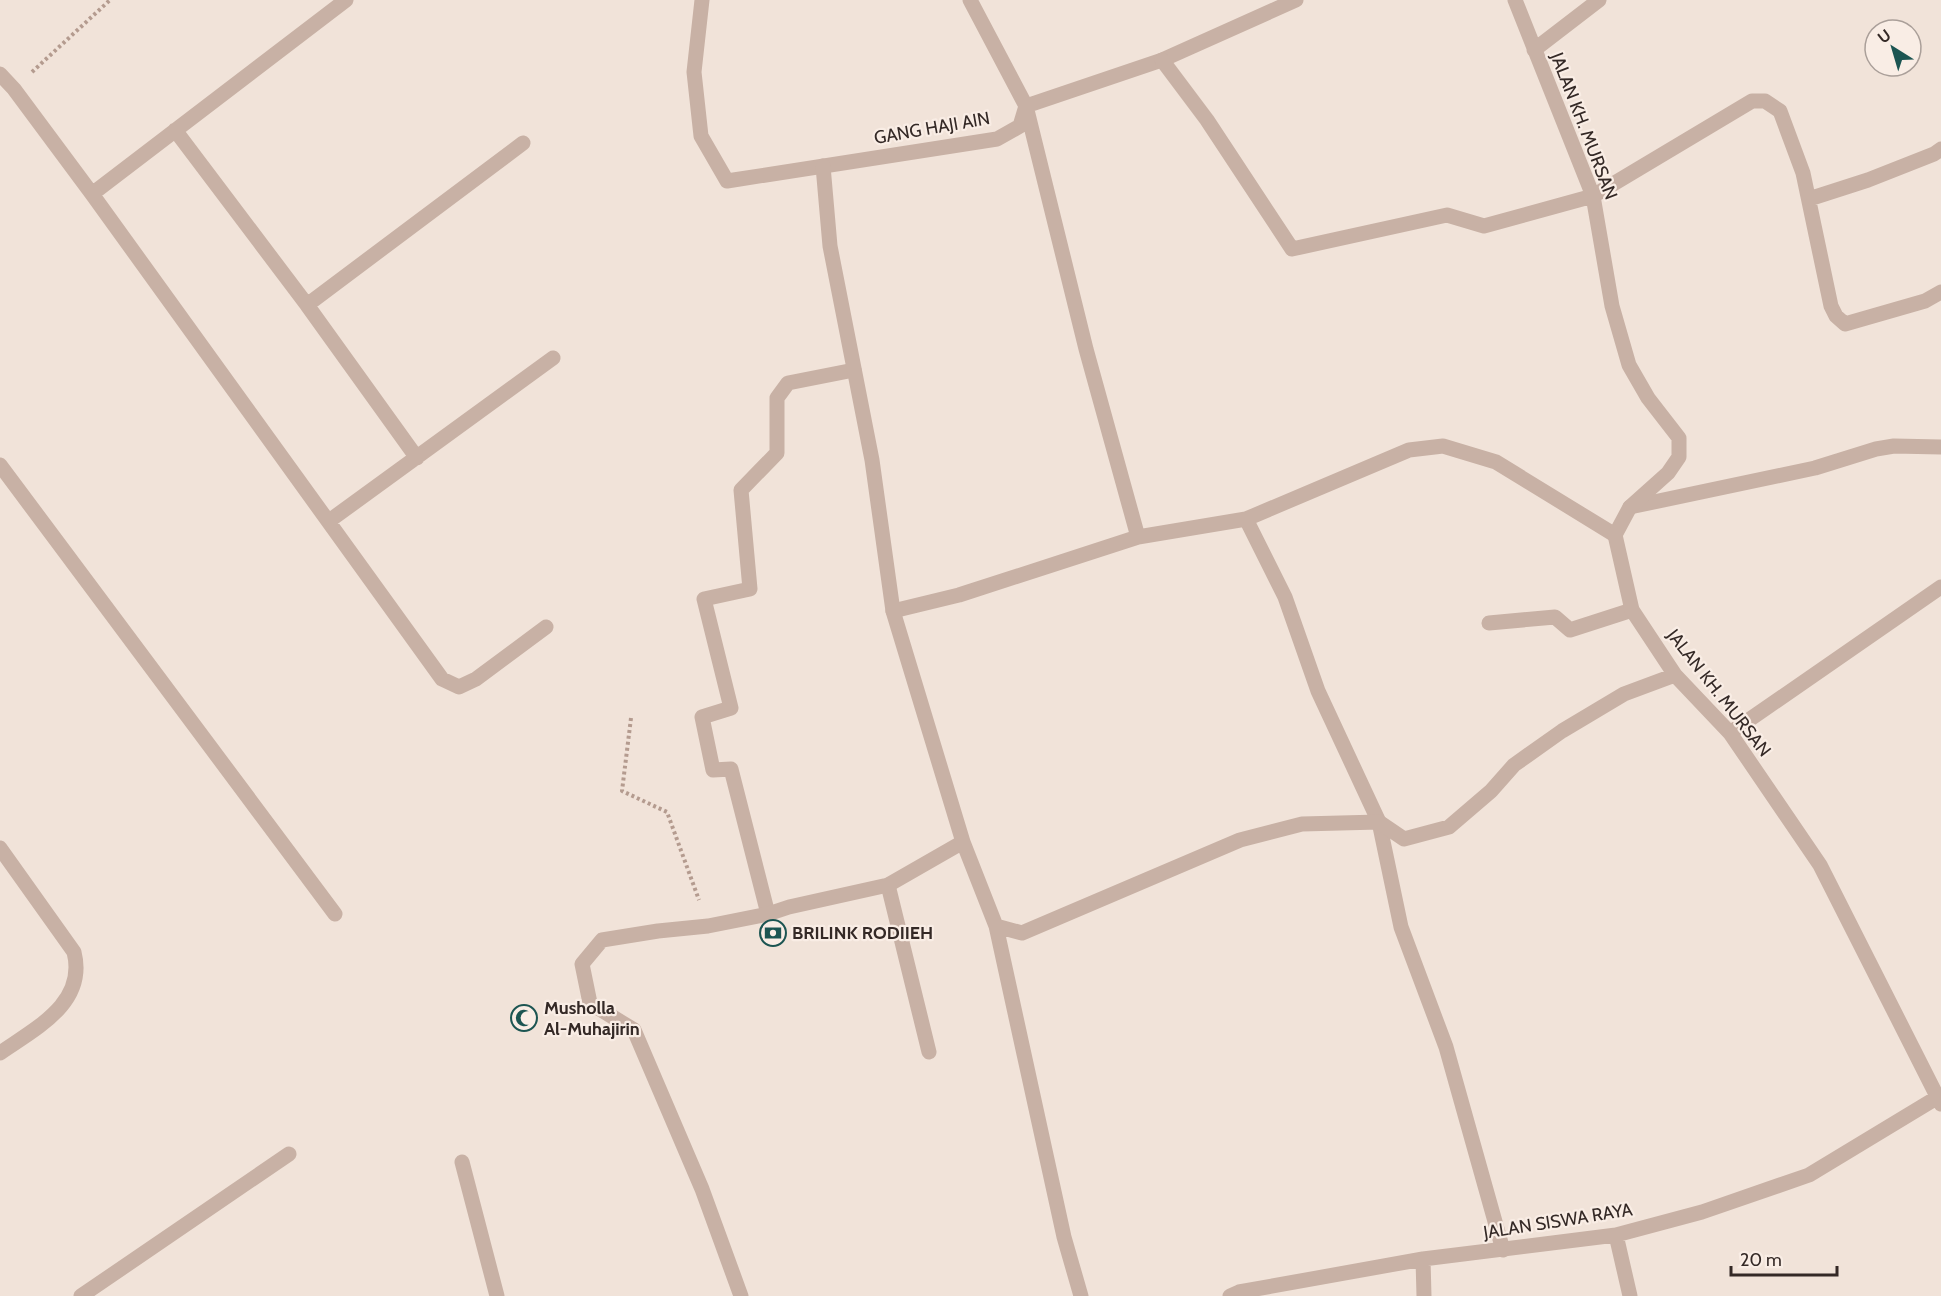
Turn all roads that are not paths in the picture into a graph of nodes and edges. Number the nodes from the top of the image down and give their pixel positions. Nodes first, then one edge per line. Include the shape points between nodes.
1 (346, 0) edge
2 (702, 0) edge
3 (970, 0) edge
4 (1296, 0) edge
5 (1515, 0) edge
6 (1599, 0) edge
7 (1534, 50) junction
8 (1162, 60) junction
9 (0, 74) edge
10 (1026, 106) junction
11 (175, 130) junction
12 (523, 143) dead end
13 (1941, 149) edge
14 (823, 166) junction
15 (92, 194) junction
16 (1593, 196) junction
17 (1809, 199) junction
18 (1941, 292) edge
19 (307, 305) junction
20 (553, 358) dead end
21 (854, 370) junction
22 (1941, 447) edge
23 (417, 458) junction
24 (0, 465) edge
25 (1630, 507) junction
26 (1246, 519) junction
27 (328, 521) junction
28 (1615, 535) junction
29 (1138, 537) junction
30 (1941, 587) edge
31 (1632, 610) junction
32 (893, 612) junction
33 (1489, 623) dead end
34 (546, 627) dead end
35 (1675, 675) junction
36 (1730, 733) junction
37 (1379, 822) junction
38 (963, 842) junction
39 (0, 848) edge
40 (888, 885) junction
41 (334, 914) dead end
42 (768, 914) junction
43 (996, 926) junction
44 (928, 1052) dead end
45 (0, 1053) edge
46 (1940, 1100) edge
47 (289, 1154) dead end
48 (462, 1162) dead end
49 (1616, 1235) junction
50 (1503, 1250) junction
51 (1422, 1259) junction
52 (81, 1296) edge
53 (497, 1296) edge
54 (741, 1296) edge
55 (1081, 1296) edge
56 (1230, 1296) edge
57 (1424, 1296) edge
58 (1630, 1296) edge

1 - 11 street
2 - 14 street, GANG HAJI AIN via 694,72 701,136 727,181
3 - 10 street
4 - 8 street
5 - 7 street, JALAN KH. MURSAN
6 - 7 street
7 - 16 street, JALAN KH. MURSAN
8 - 10 street
8 - 16 street via 1207,120 1292,249 1447,215 1484,226
9 - 15 street
10 - 14 street, GANG HAJI AIN via 1020,126 997,139
10 - 29 street via 1086,349
11 - 15 street
11 - 19 street
12 - 19 street
13 - 17 street via 1868,180
14 - 21 street via 830,246
15 - 27 street
16 - 17 street via 1752,101 1765,101 1780,111
16 - 25 street, JALAN KH. MURSAN via 1612,306 1629,365 1679,438 1678,457 1668,473
17 - 18 street via 1831,306 1845,324 1925,302
19 - 23 street
20 - 23 street
21 - 32 street via 872,460
21 - 42 street via 788,383 777,398 777,453 741,490 750,589 704,599 731,708 702,717 713,770 731,770
22 - 25 street via 1876,449 1815,468
23 - 27 street
24 - 41 street
25 - 28 street, JALAN KH. MURSAN
26 - 28 street via 1409,450 1443,446 1496,462
26 - 29 street
26 - 37 street via 1285,597 1318,691
27 - 34 street via 442,680 459,687 476,679
28 - 31 street, JALAN KH. MURSAN
29 - 32 street via 959,595
30 - 36 street
31 - 33 street via 1570,630 1555,617
31 - 35 street, JALAN KH. MURSAN
32 - 38 street
35 - 36 street, JALAN KH. MURSAN
35 - 37 street via 1624,694 1562,731 1514,765 1449,827 1404,839
36 - 46 street, JALAN KH. MURSAN via 1820,865
37 - 43 street via 1302,824 1240,840 1022,933
37 - 50 street via 1401,927 1446,1047
38 - 40 street
38 - 43 street
39 - 45 street via 74,952 77,967 69,996 52,1017
40 - 42 street
40 - 44 street
42 - 54 street via 602,940 582,964 590,1003 634,1030 702,1189
43 - 55 street via 1064,1237
46 - 49 street, JALAN SISWA RAYA via 1809,1175 1702,1212
47 - 52 street
48 - 53 street
49 - 50 street, JALAN SISWA RAYA
49 - 58 street
50 - 51 street, JALAN SISWA RAYA
51 - 56 street, JALAN SISWA RAYA
51 - 57 street

